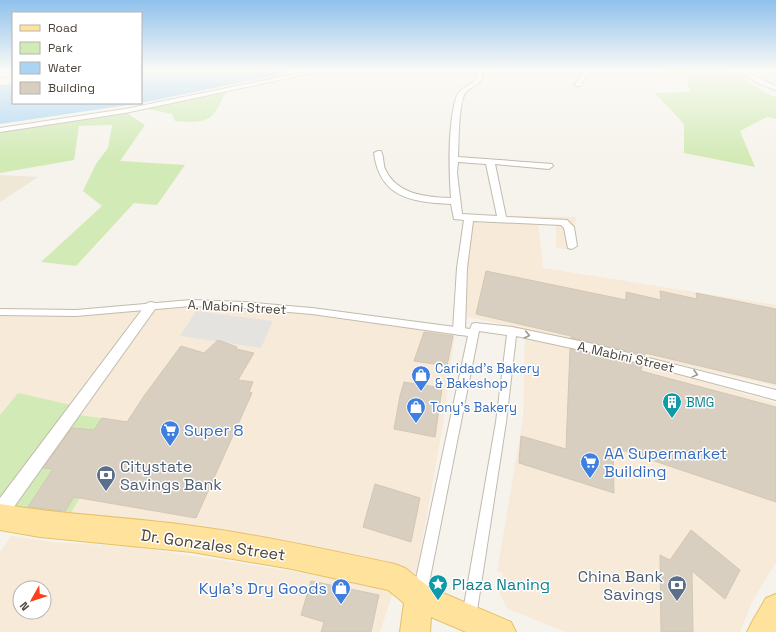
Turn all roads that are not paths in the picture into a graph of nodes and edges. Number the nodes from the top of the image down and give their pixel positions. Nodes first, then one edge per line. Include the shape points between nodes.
1 (184, 99) edge
2 (460, 99) edge
3 (0, 130) edge
4 (378, 152) dead end
5 (454, 159) junction
6 (490, 162) junction
7 (548, 166) dead end
8 (456, 201) junction
9 (469, 218) junction
10 (502, 219) junction
11 (572, 246) dead end
12 (151, 306) junction
13 (0, 312) edge
14 (459, 330) junction
15 (474, 330) junction
16 (512, 331) junction
17 (776, 395) edge
18 (0, 512) edge
19 (0, 517) edge
20 (419, 597) junction
21 (776, 608) edge
22 (469, 618) junction
23 (415, 632) edge
24 (501, 632) edge
25 (762, 632) edge

1 - 3 street via 125,112
2 - 5 street
4 - 8 street via 381,170 388,182 407,195 426,200
5 - 6 street
5 - 8 street
6 - 7 street
6 - 10 street
8 - 9 street via 457,217
9 - 10 street
9 - 14 street via 462,268
10 - 11 street via 564,222 569,227
12 - 13 street, A. Mabini Street via 76,313
12 - 14 street, A. Mabini Street via 191,303 244,305
12 - 18 street
14 - 15 street, A. Mabini Street
15 - 16 street, A. Mabini Street
15 - 20 street
16 -> 17 street, A. Mabini Street via 613,352
16 - 22 street via 501,422
19 - 20 main road, Dr. Gonzales Street via 40,524 192,539 292,556 395,578
20 - 22 main road, Dr. Gonzales Street
20 - 23 main road
21 - 25 main road
22 - 24 main road, Dr. Gonzales Street

